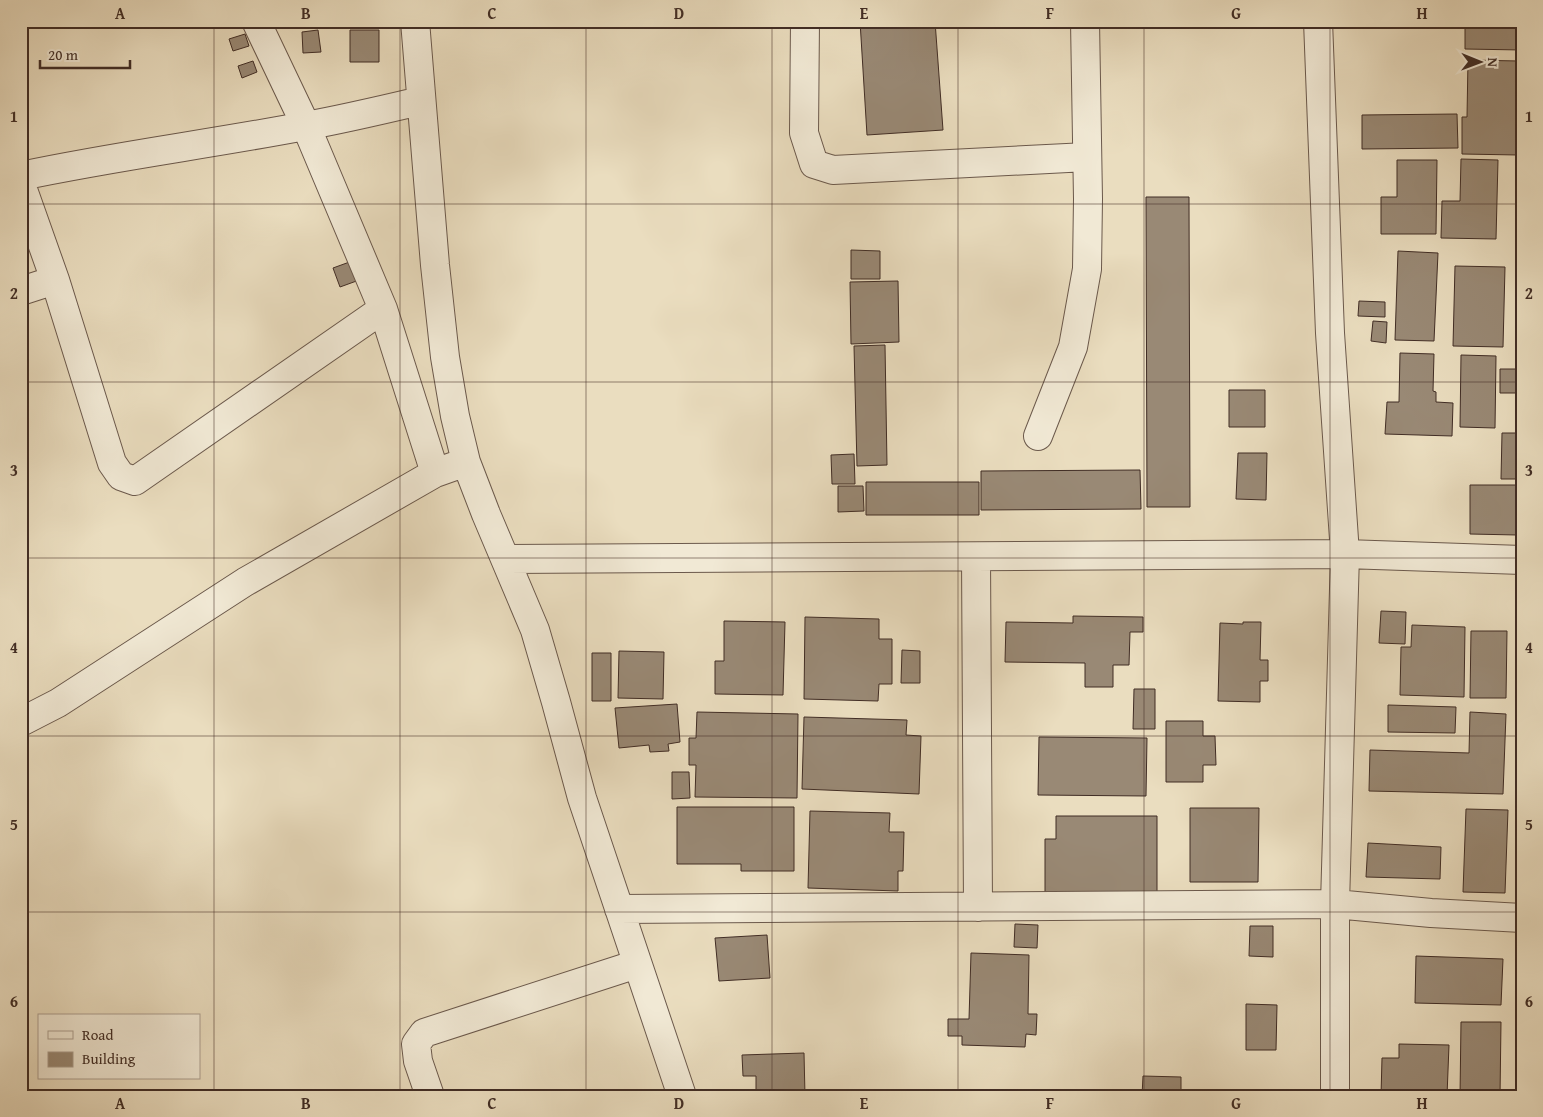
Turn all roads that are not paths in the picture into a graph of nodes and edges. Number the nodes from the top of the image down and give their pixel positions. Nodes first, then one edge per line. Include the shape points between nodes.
1 (256, 21) edge
2 (415, 21) edge
3 (804, 21) edge
4 (1085, 21) edge
5 (1318, 21) edge
6 (420, 101) junction
7 (306, 126) junction
8 (1087, 157) junction
9 (21, 176) edge
10 (21, 184) edge
11 (55, 280) junction
12 (21, 291) edge
13 (383, 309) junction
14 (1038, 436) dead end
15 (466, 462) junction
16 (435, 473) junction
17 (1345, 554) junction
18 (976, 556) junction
19 (506, 559) junction
20 (1522, 560) edge
21 (21, 722) edge
22 (1335, 904) junction
23 (978, 907) junction
24 (619, 909) junction
25 (1522, 918) edge
26 (637, 964) junction
27 (430, 1096) edge
28 (682, 1096) edge
29 (1335, 1096) edge

1 - 7 street
2 - 6 street
3 - 8 street via 804,133 814,164 833,170
4 - 8 street
5 - 17 street via 1330,333
6 - 7 street
6 - 15 street via 445,357
7 - 9 street
7 - 13 street
8 - 14 street via 1085,279 1073,347
10 - 11 street
11 - 12 street
11 - 13 street via 112,463 121,476 135,481
13 - 16 street
15 - 16 street
15 - 19 street
16 - 21 street via 245,582 58,703
17 - 18 street
17 - 20 street
17 - 22 street
18 - 19 street
18 - 23 street
19 - 24 street via 535,630 582,798
22 - 23 street
22 - 25 street
22 - 29 street
23 - 24 street
24 - 26 street
26 - 27 street via 424,1033 416,1044
26 - 28 street

